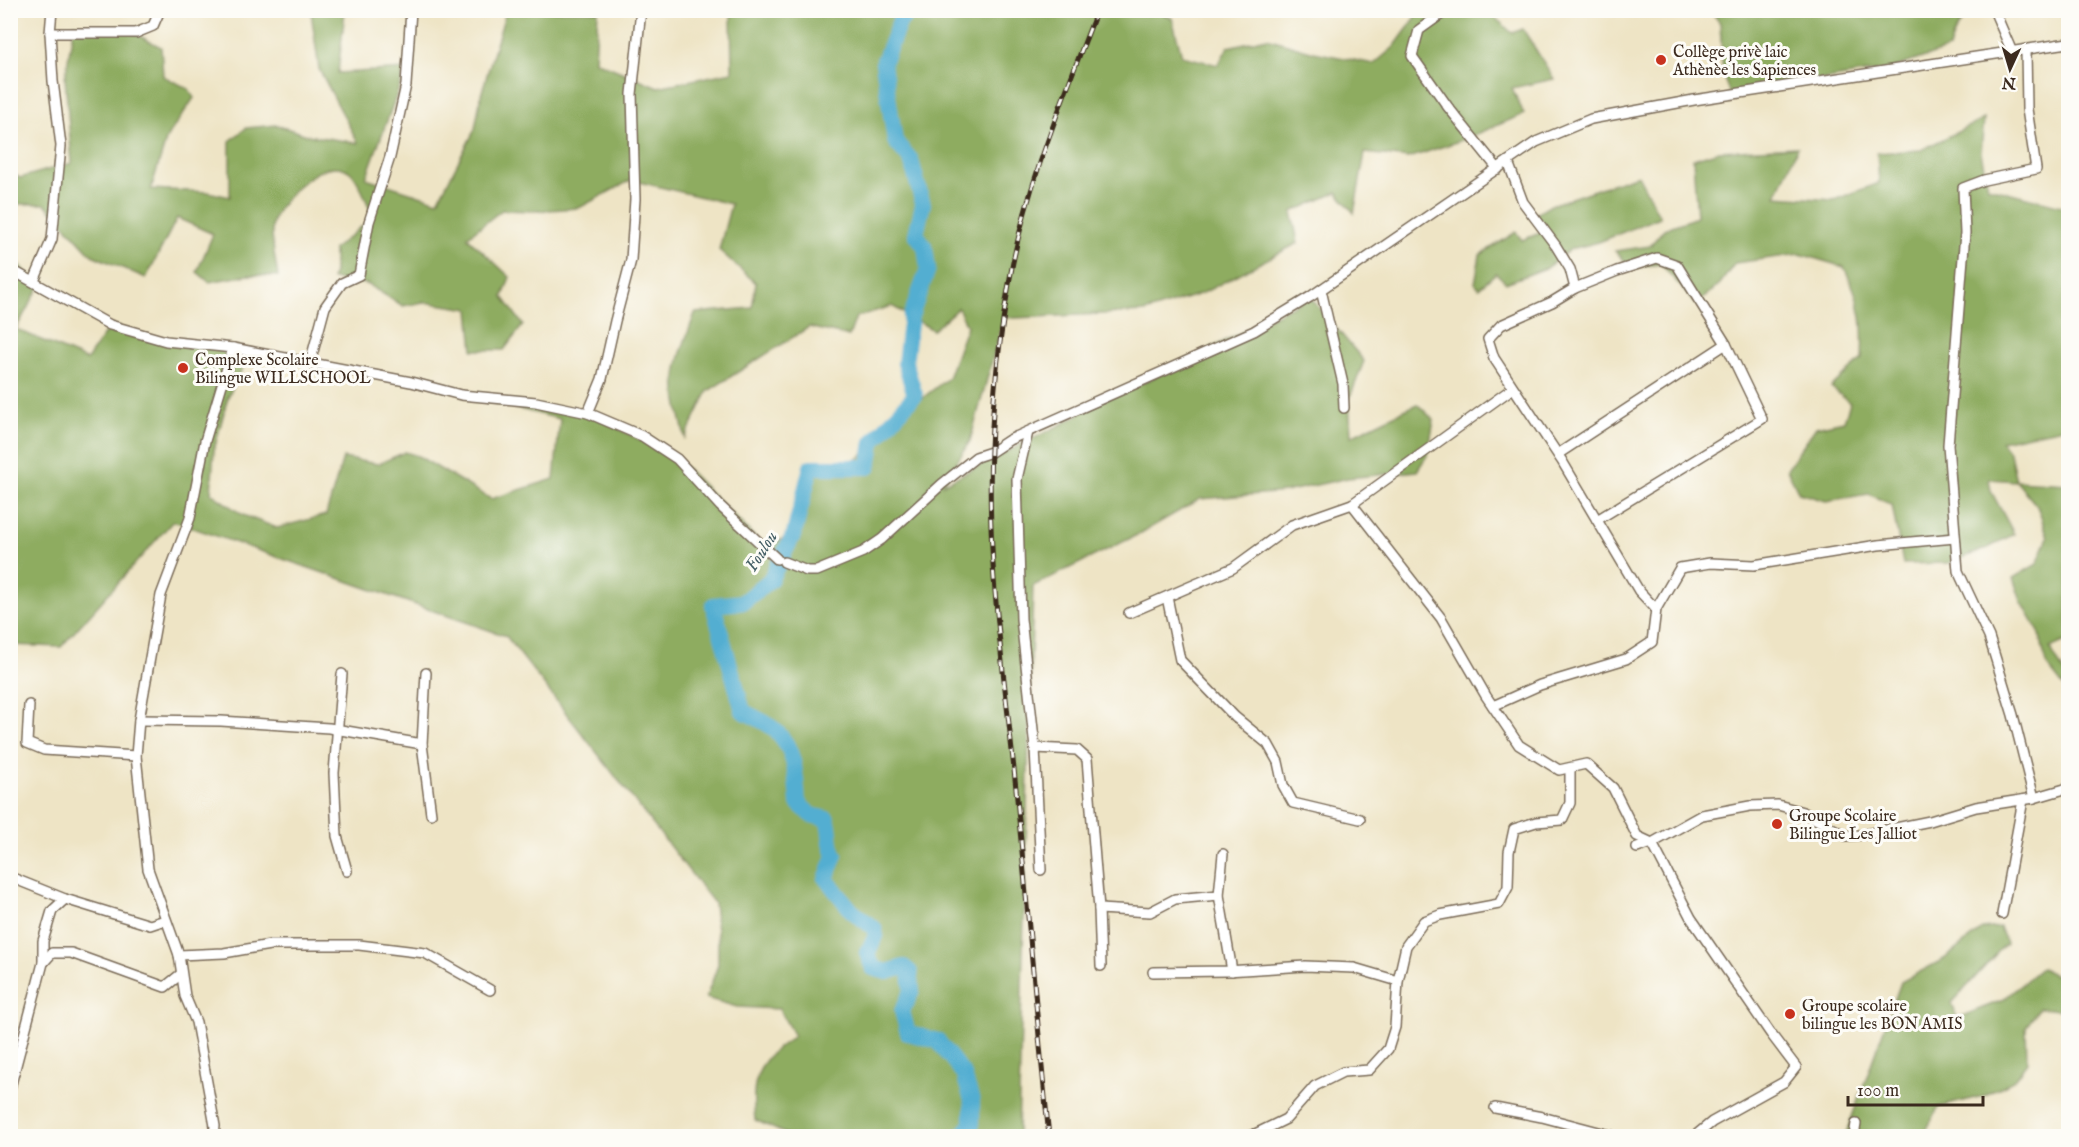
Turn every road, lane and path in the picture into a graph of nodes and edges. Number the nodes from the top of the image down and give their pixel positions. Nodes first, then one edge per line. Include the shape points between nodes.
1 (52, 10) edge
2 (160, 10) edge
3 (411, 10) edge
4 (641, 10) edge
5 (1446, 10) edge
6 (1994, 10) edge
7 (51, 33) junction
8 (2068, 43) edge
9 (2026, 50) junction
10 (2012, 51) junction
11 (1508, 162) junction
12 (1498, 170) junction
13 (10, 269) edge
14 (34, 282) junction
15 (1575, 288) junction
16 (1321, 290) junction
17 (1726, 344) junction
18 (233, 348) junction
19 (310, 363) junction
20 (1514, 388) junction
21 (1344, 408) dead end
22 (588, 413) junction
23 (1028, 432) junction
24 (1557, 454) junction
25 (1352, 504) junction
26 (1597, 520) junction
27 (1956, 538) junction
28 (1167, 597) junction
29 (1656, 609) junction
30 (1129, 613) dead end
31 (426, 673) dead end
32 (342, 674) dead end
33 (29, 705) dead end
34 (1493, 706) junction
35 (139, 720) junction
36 (338, 729) junction
37 (422, 744) junction
38 (1035, 748) junction
39 (136, 756) junction
40 (1570, 768) junction
41 (2068, 788) edge
42 (2034, 798) junction
43 (2023, 800) junction
44 (431, 814) dead end
45 (1360, 819) dead end
46 (1652, 843) junction
47 (1637, 848) dead end
48 (1223, 854) dead end
49 (1041, 870) dead end
50 (347, 871) dead end
51 (10, 877) edge
52 (1219, 895) junction
53 (65, 899) junction
54 (1099, 909) junction
55 (2002, 914) dead end
56 (165, 920) junction
57 (179, 955) junction
58 (43, 963) junction
59 (1101, 966) dead end
60 (1232, 971) junction
61 (1154, 972) dead end
62 (182, 974) junction
63 (1398, 981) junction
64 (490, 990) dead end
65 (10, 1088) edge
66 (1495, 1108) dead end
67 (1856, 1124) dead end
68 (214, 1137) edge
69 (1251, 1137) edge
70 (1614, 1137) edge
71 (1695, 1137) edge
72 (1854, 1137) edge

1 - 7 street
2 - 7 street via 153,27 136,33
3 - 19 street via 406,85 390,157 369,222 359,275 342,284 325,307
4 - 22 street via 632,94 635,200 631,260 602,379
5 - 12 street via 1419,30 1412,56
6 - 10 street
7 - 14 street via 62,146 52,239
8 - 9 street
9 - 10 street
9 - 27 street via 2027,109 2036,170 1963,188 1965,233 1948,445
10 - 11 street via 1591,119 1536,142
11 - 12 street
11 - 15 street via 1523,202 1570,269
12 - 16 street
13 - 14 street
14 - 18 street via 110,325 166,341
15 - 17 street via 1657,258 1677,265
15 - 20 street via 1552,303 1501,325 1488,339 1494,358
16 - 21 street via 1343,384
16 - 23 street via 1254,331
17 - 24 street
17 - 26 street via 1762,419
18 - 19 street
18 - 35 street via 205,441 190,518 161,595
19 - 22 street via 461,395 536,402
20 - 24 street
20 - 25 street
22 - 23 street via 642,436 677,459 720,506 780,560 807,571 817,571 863,552 976,457
23 - 38 street via 1017,479 1021,619
24 - 26 street
25 - 28 street via 1293,525 1233,568
25 - 34 street via 1441,618
26 - 29 street via 1639,591
27 - 29 street via 1878,545 1754,565 1710,563 1680,568
27 - 42 street via 1958,571 1989,638
28 - 30 street
28 - 45 street via 1180,660 1235,717 1268,744 1293,803
29 - 34 street via 1652,642 1626,659 1540,686
31 - 37 street
32 - 36 street
33 - 39 street via 27,743 44,750
34 - 40 street via 1519,745 1559,770
35 - 36 street
35 - 39 street
36 - 37 street
36 - 50 street via 334,773 337,836
37 - 44 street
38 - 49 street
38 - 54 street via 1077,750 1087,759
39 - 56 street via 148,869
40 - 46 street via 1586,764 1613,788 1636,836
40 - 63 street via 1570,803 1562,820 1536,822 1514,830 1508,887 1499,904 1424,921 1406,946
41 - 42 street
42 - 43 street
43 - 46 street via 1846,836 1803,812 1778,805 1750,806 1702,815
43 - 55 street
46 - 47 street
46 - 71 street via 1691,918 1796,1067 1784,1082 1712,1122
48 - 52 street
51 - 53 street
52 - 54 street via 1175,899 1150,912
52 - 60 street
53 - 56 street via 150,925
53 - 58 street via 52,911
54 - 59 street
56 - 57 street
57 - 62 street
57 - 64 street via 270,945 359,945 425,953
58 - 62 street via 52,953 71,953 165,987
58 - 65 street
60 - 61 street
60 - 63 street via 1305,966 1354,968
62 - 68 street via 185,996 196,1022
63 - 69 street via 1395,1027 1388,1049 1369,1070 1343,1072 1315,1086 1286,1119
66 - 70 street
67 - 72 street

